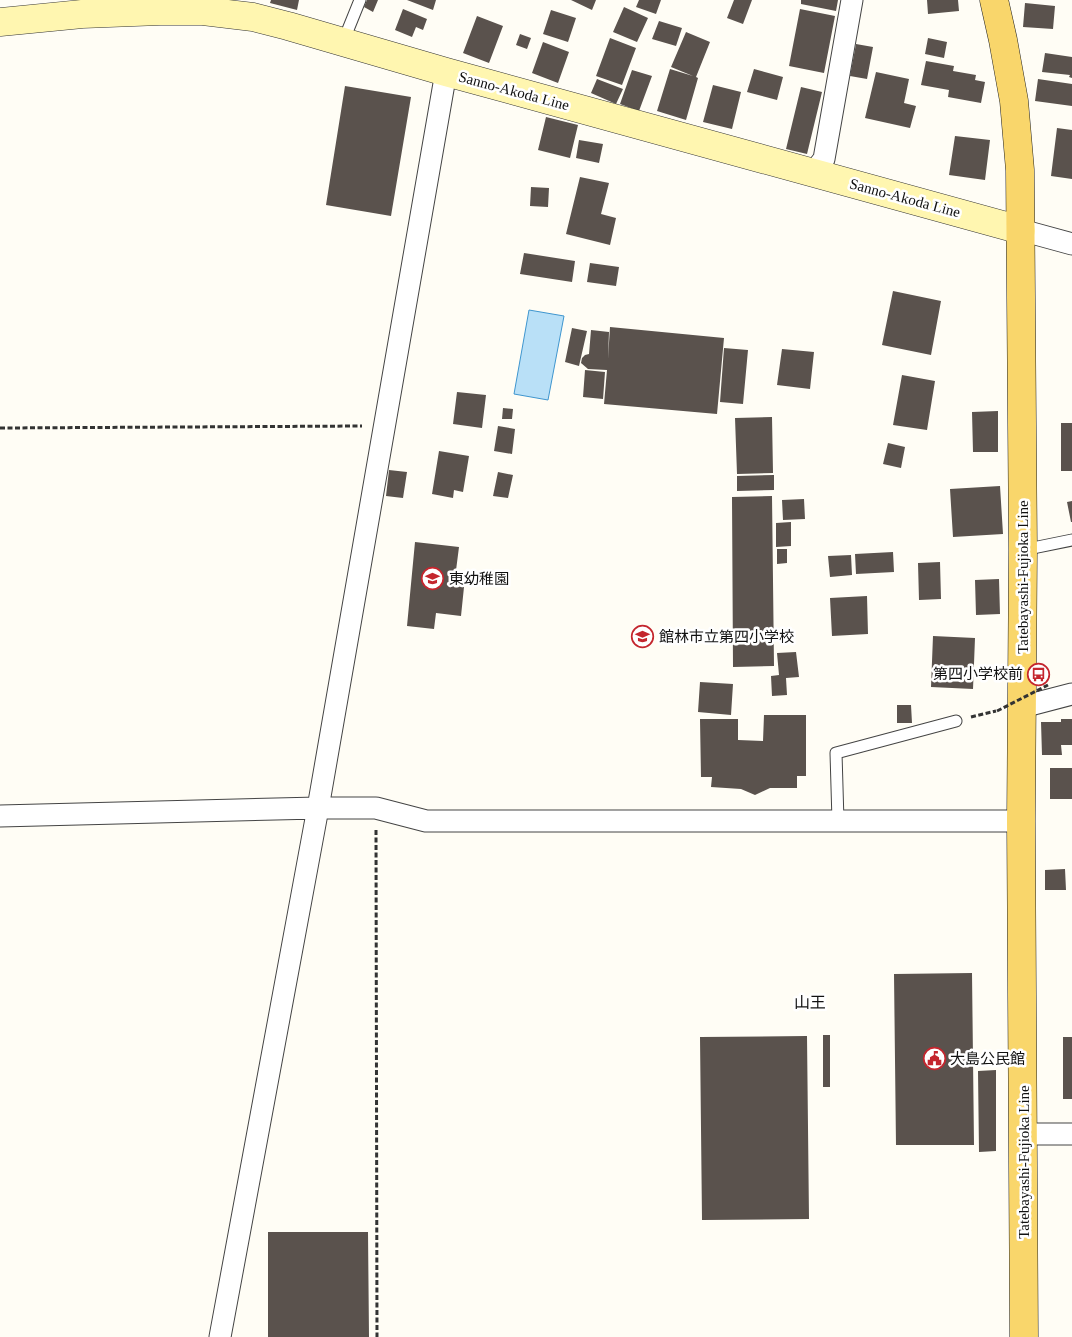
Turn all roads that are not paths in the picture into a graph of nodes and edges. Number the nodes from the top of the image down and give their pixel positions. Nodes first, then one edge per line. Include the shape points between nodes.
1 (360, 0) edge
2 (852, 0) edge
3 (994, 0) edge
4 (0, 22) edge
5 (343, 42) junction
6 (446, 72) junction
7 (813, 172) junction
8 (1021, 230) junction
9 (1072, 244) edge
10 (1072, 540) edge
11 (1023, 550) junction
12 (1072, 694) edge
13 (1010, 709) junction
14 (956, 721) road end
15 (318, 808) junction
16 (0, 816) edge
17 (838, 821) junction
18 (1021, 822) junction
19 (1024, 1134) junction
20 (1072, 1134) edge
21 (220, 1337) edge
22 (1024, 1337) edge

1 - 5 lane
2 - 7 street via 824,158
3 - 8 main road, Tatebayashi-Fujioka Line via 1014,101
4 - 5 main road, Sanno-Akoda Line via 82,14 203,11 253,17
5 - 6 main road, Sanno-Akoda Line
6 - 7 main road, Sanno-Akoda Line
6 - 15 street
7 - 8 main road, Sanno-Akoda Line
8 - 9 street
8 - 11 main road, Tatebayashi-Fujioka Line
10 - 11 lane
11 - 13 main road, Tatebayashi-Fujioka Line
12 - 13 street
13 - 18 main road, Tatebayashi-Fujioka Line
14 - 17 lane via 836,753
15 - 16 street
15 - 17 street via 376,808 426,821
15 - 21 street
17 - 18 street
18 - 19 main road, Tatebayashi-Fujioka Line
19 - 20 street
19 - 22 main road, Tatebayashi-Fujioka Line

